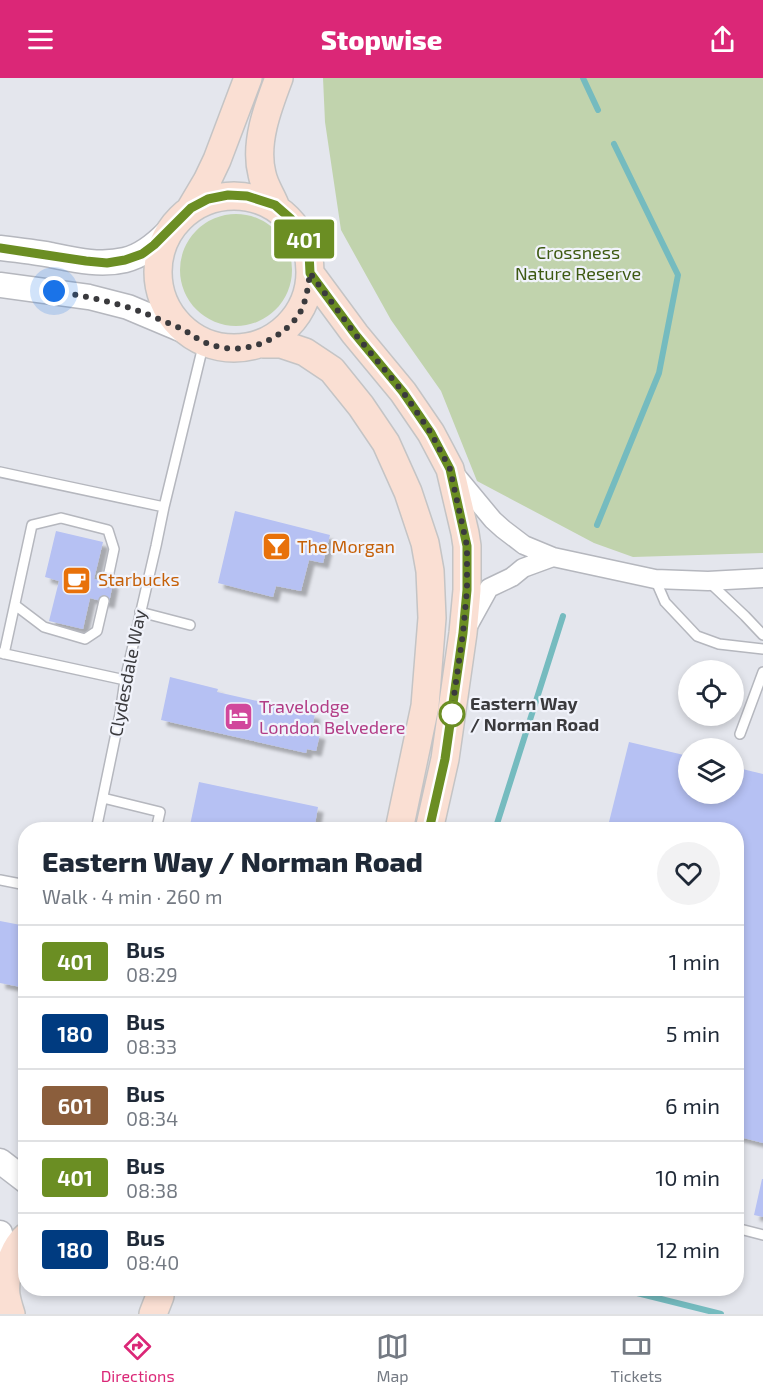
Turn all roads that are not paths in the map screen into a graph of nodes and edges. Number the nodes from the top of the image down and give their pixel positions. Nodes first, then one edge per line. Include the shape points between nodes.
1 (248, 78) edge
2 (279, 78) edge
3 (275, 205) junction
4 (191, 208) junction
5 (167, 233) junction
6 (0, 248) edge
7 (310, 273) junction
8 (0, 285) edge
9 (195, 337) junction
10 (263, 344) junction
11 (450, 469) junction
12 (0, 472) edge
13 (164, 507) junction
14 (568, 561) junction
15 (763, 578) edge
16 (655, 579) junction
17 (708, 581) junction
18 (107, 582) dead end
19 (104, 601) dead end
20 (15, 605) junction
21 (140, 612) junction
22 (190, 625) dead end
23 (463, 633) junction
24 (763, 635) edge
25 (763, 649) edge
26 (2, 653) edge
27 (763, 672) edge
28 (124, 680) junction
29 (740, 734) dead end
30 (103, 798) junction
31 (98, 822) edge
32 (158, 822) edge
33 (401, 822) edge
34 (431, 822) edge
35 (0, 880) edge
36 (18, 883) edge
37 (0, 1161) edge
38 (18, 1175) edge
39 (744, 1230) edge
40 (0, 1233) edge
41 (763, 1235) edge
42 (18, 1252) edge
43 (6, 1295) edge

1 - 4 main road via 217,160
2 - 3 main road via 269,103 259,154 262,175
3 - 4 main road via 228,195
3 - 7 main road via 302,236 309,252
4 - 5 main road
5 - 6 street via 142,254 107,263
5 - 9 main road via 159,258 158,285 168,310
7 - 10 main road via 306,298 298,315 281,334
7 - 11 main road via 403,392
8 - 9 street via 88,297 128,307
9 - 10 main road via 227,348
9 - 13 lane, Clydesdale Way
10 - 33 main road via 280,344 305,352 332,370 386,443 425,543 432,618 425,706
11 - 14 street via 493,520 524,545
11 - 23 main road via 467,546
12 - 13 lane
13 - 21 lane, Clydesdale Way
14 - 16 street
14 - 23 street via 523,568 489,588
15 - 17 street
16 - 17 street
16 - 25 lane via 665,602 697,636 719,644
17 - 24 lane
18 - 20 lane via 114,549 108,530 61,518 32,525
19 - 20 lane via 97,631 85,639 44,627
20 - 26 lane
21 - 22 lane
21 - 28 lane, Clydesdale Way
23 - 34 main road via 445,759
26 - 28 lane
27 - 29 lane
28 - 30 lane, Clydesdale Way
30 - 31 lane, Clydesdale Way
30 - 32 lane via 160,812
35 - 36 lane
37 - 38 street
39 - 41 lane
40 - 43 street
42 - 43 main road

